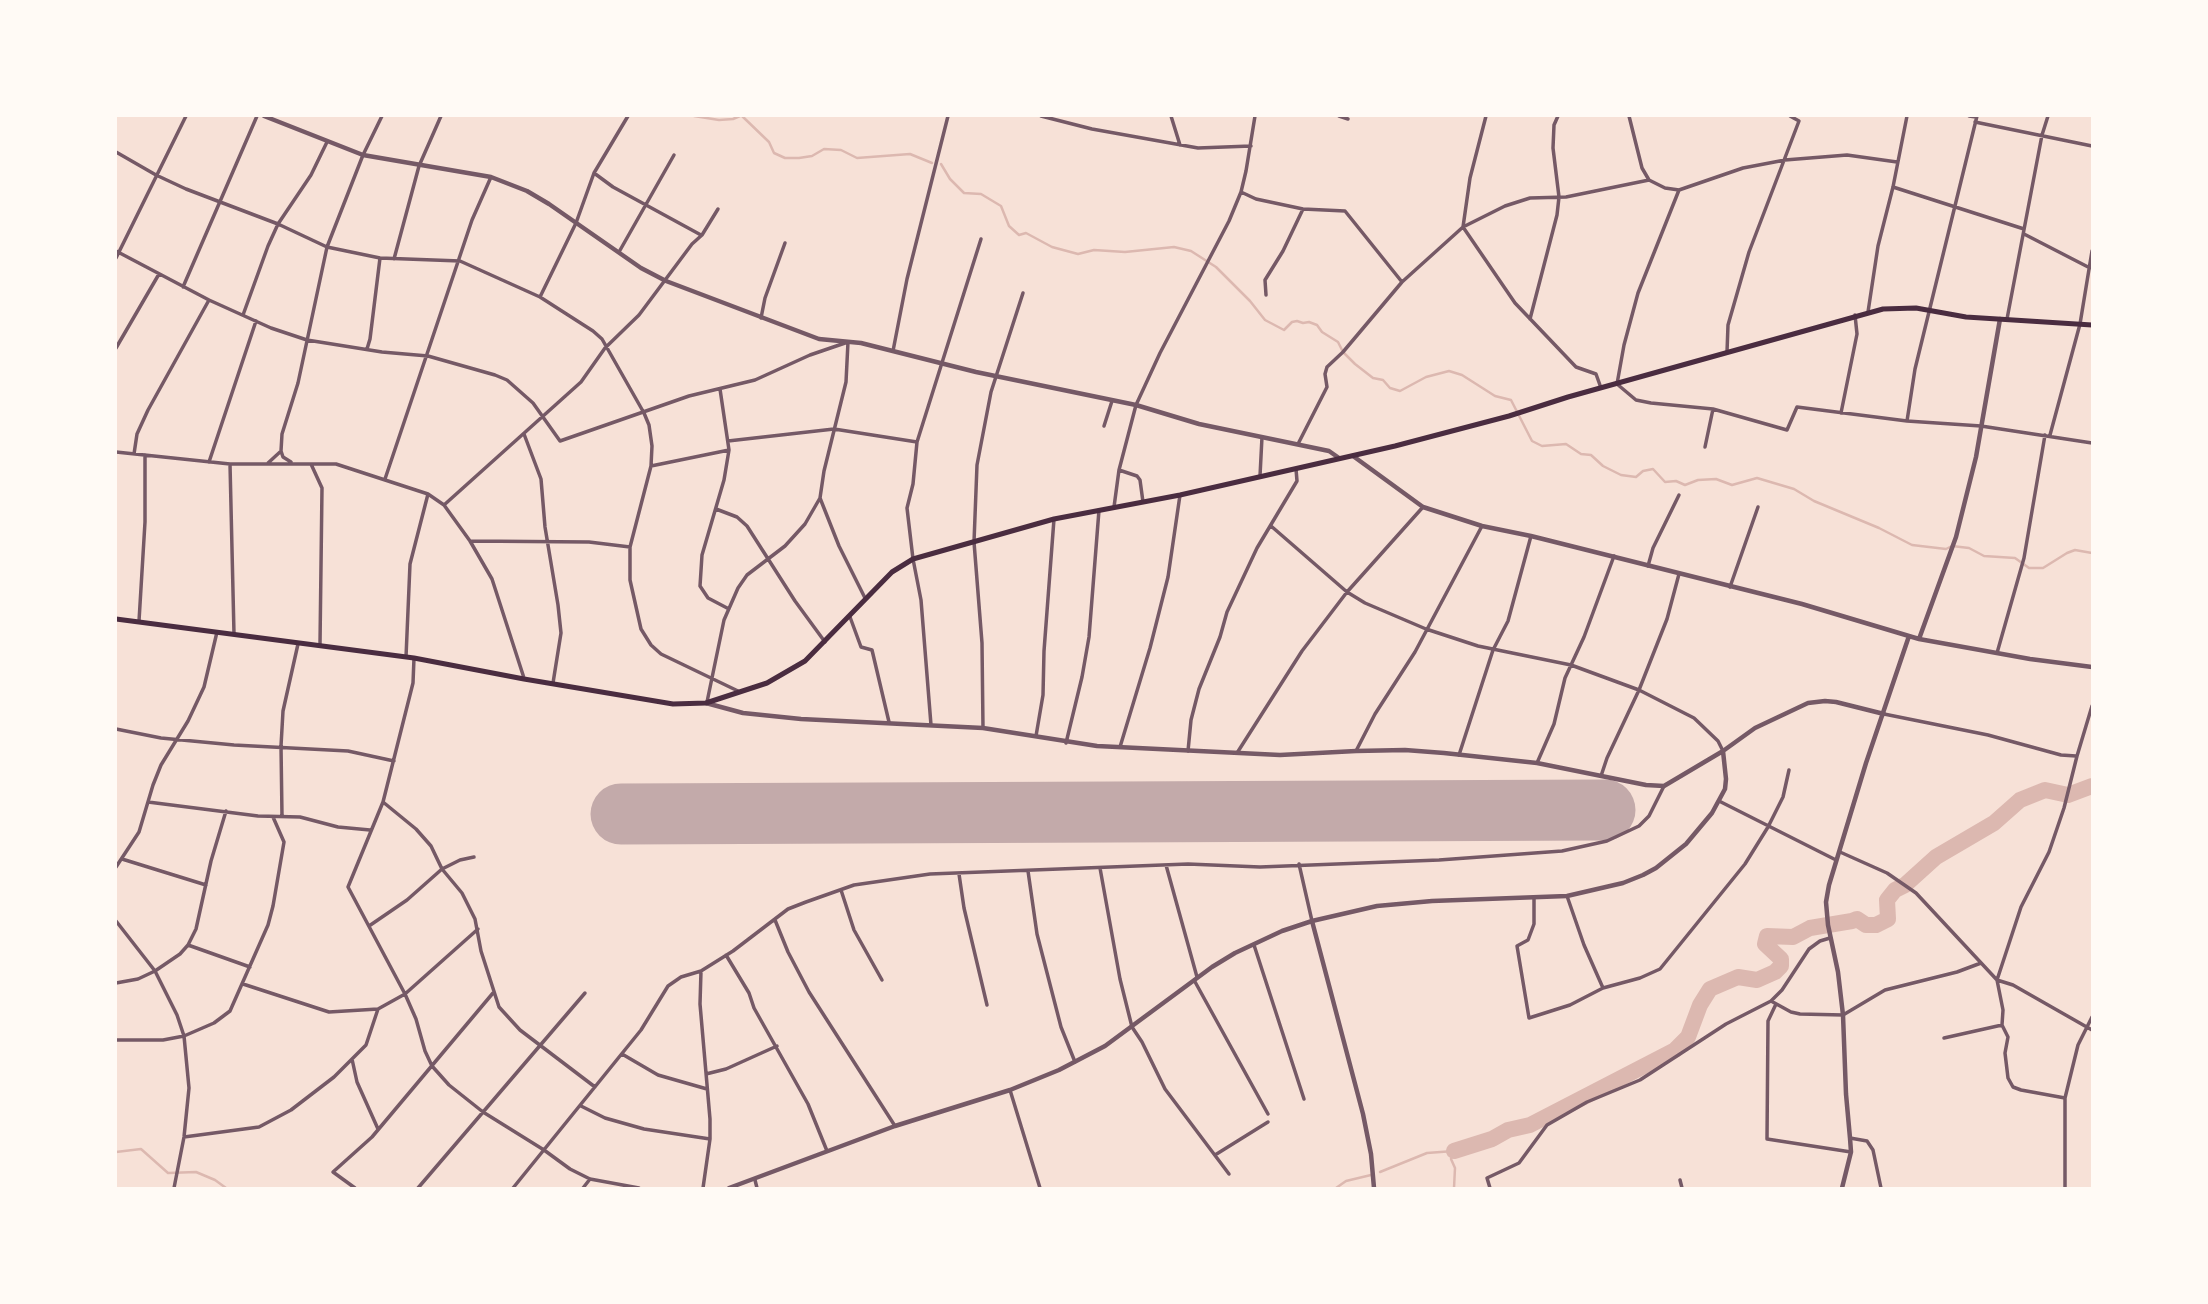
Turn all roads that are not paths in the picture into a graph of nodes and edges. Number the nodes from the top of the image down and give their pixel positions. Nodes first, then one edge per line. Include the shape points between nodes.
1 (186, 116) edge
2 (257, 116) edge
3 (264, 116) edge
4 (382, 116) edge
5 (441, 116) edge
6 (628, 116) edge
7 (948, 116) edge
8 (1041, 116) edge
9 (1171, 116) edge
10 (1249, 116) edge
11 (1339, 116) edge
12 (1486, 116) edge
13 (1558, 116) edge
14 (1629, 116) edge
15 (1790, 116) edge
16 (1907, 116) edge
17 (1969, 116) edge
18 (2048, 116) edge
19 (1059, 118) edge
20 (1254, 118) edge
21 (1976, 118) edge
22 (1348, 119) dead end
23 (2042, 135) junction
24 (327, 142) junction
25 (1180, 145) junction
26 (1251, 146) junction
27 (2092, 146) edge
28 (116, 152) edge
29 (363, 155) junction
30 (674, 155) dead end
31 (1785, 160) junction
32 (1897, 162) junction
33 (419, 166) junction
34 (594, 173) junction
35 (156, 175) junction
36 (491, 177) junction
37 (1649, 180) junction
38 (1893, 187) junction
39 (1679, 190) junction
40 (1241, 192) junction
41 (1559, 197) junction
42 (220, 202) junction
43 (647, 207) junction
44 (1955, 208) junction
45 (718, 209) dead end
46 (1303, 209) junction
47 (576, 223) junction
48 (278, 224) junction
49 (1463, 227) junction
50 (2024, 231) junction
51 (702, 235) junction
52 (981, 239) dead end
53 (785, 243) dead end
54 (327, 247) junction
55 (2092, 251) edge
56 (117, 252) edge
57 (618, 254) junction
58 (116, 258) edge
59 (380, 258) junction
60 (394, 259) junction
61 (460, 261) junction
62 (2091, 269) edge
63 (159, 274) junction
64 (666, 281) junction
65 (1402, 282) junction
66 (183, 287) junction
67 (1023, 293) dead end
68 (1266, 295) dead end
69 (540, 297) junction
70 (209, 300) junction
71 (1930, 309) junction
72 (1868, 312) junction
73 (243, 315) junction
74 (1854, 315) junction
75 (761, 318) junction
76 (1530, 319) junction
77 (2004, 319) junction
78 (256, 321) junction
79 (2080, 324) junction
80 (2092, 325) edge
81 (307, 340) junction
82 (848, 342) junction
83 (116, 348) edge
84 (605, 348) junction
85 (366, 350) junction
86 (893, 351) junction
87 (1727, 352) junction
88 (428, 356) junction
89 (941, 364) junction
90 (996, 376) junction
91 (1617, 384) junction
92 (1601, 388) junction
93 (720, 389) junction
94 (1112, 401) junction
95 (1136, 405) junction
96 (1713, 409) junction
97 (1840, 412) junction
98 (644, 413) junction
99 (543, 417) junction
100 (1907, 421) junction
101 (1104, 426) dead end
102 (1981, 426) junction
103 (834, 429) junction
104 (524, 434) junction
105 (2048, 435) junction
106 (1262, 437) junction
107 (729, 441) junction
108 (917, 442) junction
109 (2092, 443) edge
110 (1298, 444) junction
111 (1705, 447) dead end
112 (729, 450) junction
113 (281, 451) junction
114 (116, 452) edge
115 (134, 454) junction
116 (145, 455) junction
117 (1353, 456) junction
118 (1339, 458) junction
119 (209, 463) junction
120 (230, 464) junction
121 (267, 464) junction
122 (293, 464) junction
123 (312, 464) junction
124 (651, 466) junction
125 (1296, 467) junction
126 (1119, 470) junction
127 (1259, 476) junction
128 (384, 480) junction
129 (428, 494) junction
130 (1180, 495) junction
131 (1679, 495) dead end
132 (820, 498) junction
133 (1143, 502) junction
134 (444, 505) junction
135 (1114, 507) junction
136 (1423, 507) junction
137 (1758, 507) dead end
138 (716, 509) junction
139 (1099, 510) junction
140 (1054, 519) junction
141 (1271, 526) junction
142 (1482, 526) junction
143 (1531, 536) junction
144 (470, 541) junction
145 (547, 541) junction
146 (974, 542) junction
147 (630, 547) junction
148 (1614, 556) junction
149 (768, 559) junction
150 (913, 559) junction
151 (1648, 566) junction
152 (1679, 574) junction
153 (1730, 587) junction
154 (1347, 592) junction
155 (865, 598) junction
156 (729, 609) junction
157 (850, 617) junction
158 (116, 619) edge
159 (139, 621) junction
160 (1426, 629) junction
161 (217, 632) junction
162 (234, 634) junction
163 (1909, 636) junction
164 (1919, 639) junction
165 (299, 642) junction
166 (825, 642) junction
167 (320, 645) junction
168 (1493, 650) junction
169 (1997, 653) junction
170 (406, 657) junction
171 (414, 658) junction
172 (1571, 665) junction
173 (2092, 667) edge
174 (524, 679) junction
175 (711, 679) junction
176 (553, 683) junction
177 (1639, 690) junction
178 (740, 692) junction
179 (706, 703) junction
180 (2092, 706) edge
181 (1884, 714) junction
182 (889, 722) junction
183 (931, 725) junction
184 (982, 728) junction
185 (116, 730) edge
186 (1036, 736) junction
187 (176, 738) junction
188 (1066, 743) junction
189 (281, 746) junction
190 (1120, 747) junction
191 (1188, 751) junction
192 (1356, 751) junction
193 (1723, 751) junction
194 (1237, 753) junction
195 (1459, 755) junction
196 (2077, 756) junction
197 (394, 761) junction
198 (1537, 764) junction
199 (1789, 771) dead end
200 (1601, 776) junction
201 (1664, 786) junction
202 (1719, 801) junction
203 (148, 802) junction
204 (383, 802) junction
205 (226, 811) junction
206 (273, 817) junction
207 (282, 817) junction
208 (1769, 827) junction
209 (370, 830) junction
210 (1840, 852) junction
211 (474, 857) dead end
212 (122, 859) junction
213 (1837, 860) junction
214 (1299, 864) junction
215 (1166, 865) junction
216 (116, 867) edge
217 (1100, 868) junction
218 (442, 869) junction
219 (1028, 871) junction
220 (959, 874) junction
221 (206, 885) junction
222 (841, 890) junction
223 (1567, 896) junction
224 (1534, 898) junction
225 (775, 920) junction
226 (116, 921) edge
227 (1312, 921) junction
228 (368, 926) junction
229 (478, 929) junction
230 (1830, 935) junction
231 (188, 945) junction
232 (1254, 945) junction
233 (726, 956) junction
234 (1981, 963) junction
235 (250, 967) junction
236 (155, 971) junction
237 (701, 971) junction
238 (1196, 979) junction
239 (882, 980) dead end
240 (1997, 980) junction
241 (116, 984) edge
242 (243, 984) junction
243 (1603, 988) junction
244 (493, 993) junction
245 (585, 993) dead end
246 (405, 994) junction
247 (1774, 1002) junction
248 (987, 1005) dead end
249 (378, 1009) junction
250 (1843, 1015) junction
251 (2092, 1017) edge
252 (2002, 1025) junction
253 (2086, 1026) junction
254 (1132, 1027) junction
255 (2092, 1030) edge
256 (184, 1037) junction
257 (1944, 1038) dead end
258 (116, 1040) edge
259 (540, 1046) junction
260 (777, 1046) junction
261 (622, 1054) junction
262 (352, 1059) junction
263 (1075, 1062) junction
264 (432, 1066) junction
265 (706, 1074) junction
266 (595, 1087) junction
267 (707, 1089) junction
268 (1010, 1090) junction
269 (2065, 1098) junction
270 (1304, 1099) dead end
271 (581, 1106) junction
272 (482, 1112) junction
273 (1268, 1114) dead end
274 (1268, 1122) dead end
275 (895, 1126) junction
276 (378, 1130) junction
277 (184, 1138) junction
278 (1850, 1138) junction
279 (710, 1139) junction
280 (544, 1150) junction
281 (827, 1151) junction
282 (1851, 1152) junction
283 (1215, 1155) junction
284 (1229, 1174) dead end
285 (590, 1179) junction
286 (755, 1180) junction
287 (1679, 1180) dead end
288 (174, 1188) edge
289 (355, 1188) edge
290 (418, 1188) edge
291 (513, 1188) edge
292 (583, 1188) edge
293 (639, 1188) edge
294 (703, 1188) edge
295 (729, 1188) edge
296 (757, 1188) edge
297 (1040, 1188) edge
298 (1374, 1188) edge
299 (1490, 1188) edge
300 (1682, 1188) edge
301 (1842, 1188) edge
302 (1881, 1188) edge
303 (2065, 1188) edge

1 - 35 street
2 - 42 street
3 - 24 street
4 - 29 street
5 - 33 street
6 - 34 street
7 - 86 street
8 - 19 street
9 - 25 street
10 - 20 street
11 - 22 street
12 - 49 street
13 - 41 street via 1553,148
14 - 37 street
15 - 31 street via 1799,121
16 - 32 street
17 - 21 street
18 - 23 street
19 - 25 street via 1092,130
20 - 26 street
21 - 23 street
21 - 44 street
23 - 27 street
23 - 50 street
24 - 29 street
24 - 48 street
25 - 26 street
26 - 40 street
28 - 35 street
29 - 33 street
29 - 54 street
30 - 43 street
31 - 32 street via 1847,155
31 - 39 street via 1743,168
31 - 87 street via 1749,252 1728,325
32 - 38 street
33 - 36 street
33 - 60 street
34 - 43 street
34 - 47 street
35 - 42 street
35 - 56 street
36 - 47 street via 527,191
36 - 61 street
37 - 39 street
37 - 41 street
38 - 44 street
38 - 72 street
39 - 91 street via 1638,293
40 - 46 street via 1256,200
40 - 95 street
41 - 49 street via 1517,202
41 - 76 street
42 - 48 street
42 - 66 street
43 - 51 street
43 - 57 street
44 - 50 street
44 - 71 street
45 - 51 street
46 - 65 street via 1345,211
46 - 68 street via 1265,280
47 - 57 street
47 - 69 street
48 - 54 street
48 - 73 street
49 - 65 street
49 - 76 street
50 - 62 street
50 - 77 street
51 - 64 street
52 - 89 street
53 - 75 street
54 - 59 street
54 - 81 street
55 - 62 street
56 - 58 street
56 - 63 street
57 - 64 street
59 - 60 street
59 - 85 street
60 - 61 street
61 - 69 street
61 - 88 street
62 - 79 street
63 - 66 street
63 - 83 street
64 - 75 street
64 - 84 street
65 - 110 street via 1327,367 1327,387
66 - 70 street
67 - 90 street
69 - 84 street via 593,331
70 - 73 street
70 - 115 street via 148,410 137,433
71 - 72 main road
71 - 77 main road
71 - 100 street
72 - 74 main road
73 - 78 street
74 - 87 main road
74 - 97 street via 1857,334
75 - 82 street via 819,339
76 - 92 street via 1576,367 1596,374
77 - 79 main road
77 - 102 street
78 - 81 street
78 - 119 street
79 - 80 main road
79 - 105 street
81 - 85 street
81 - 113 street
82 - 86 street
82 - 93 street via 755,380
82 - 103 street via 846,382
84 - 98 street
84 - 99 street via 581,382
85 - 88 street
86 - 89 street
87 - 91 main road
88 - 99 street via 507,380
88 - 128 street
89 - 90 street
89 - 108 street
90 - 94 street
90 - 146 street via 977,465
91 - 92 main road
91 - 96 street via 1636,400
92 - 117 main road
93 - 98 street
93 - 107 street
94 - 95 street
94 - 101 street
95 - 106 street
95 - 126 street
96 - 97 street via 1787,430 1797,407
96 - 111 street
97 - 100 street
98 - 99 street via 560,441
98 - 124 street via 652,446
99 - 104 street
100 - 102 street
102 - 105 street
102 - 164 street via 1952,551
103 - 107 street
103 - 108 street
103 - 132 street
104 - 134 street
104 - 145 street via 541,479
105 - 109 street
105 - 169 street via 2022,568
106 - 110 street
106 - 127 street
107 - 112 street
108 - 150 street via 908,508
110 - 118 street
112 - 124 street
112 - 138 street
113 - 121 street
113 - 122 street
114 - 115 street
115 - 116 street
116 - 119 street
116 - 159 street
117 - 118 main road
117 - 136 street
118 - 125 main road
119 - 120 street
120 - 121 street
120 - 162 street
121 - 122 street
122 - 123 street
123 - 128 street via 336,464
123 - 167 street via 322,488
124 - 147 street
125 - 127 main road
125 - 141 street via 1297,481
126 - 133 street via 1140,480
126 - 135 street
127 - 130 main road
128 - 129 street
129 - 134 street
129 - 170 street via 410,564
130 - 133 main road
130 - 190 street via 1168,577
131 - 151 street
132 - 149 street via 805,524
132 - 155 street
133 - 135 main road
134 - 144 street
135 - 139 main road
136 - 142 street
136 - 154 street
137 - 153 street
138 - 149 street via 747,526
138 - 156 street via 702,555 700,586 708,598
139 - 140 main road
139 - 188 street via 1089,637
140 - 146 main road
140 - 186 street via 1044,695
141 - 154 street
141 - 191 street via 1227,612 1199,689
142 - 143 street
142 - 160 street
143 - 148 street
143 - 168 street via 1508,621
144 - 145 street
144 - 174 street via 492,579
145 - 147 street
145 - 176 street via 561,633
146 - 150 main road
146 - 184 street via 982,643
147 - 175 street via 630,580 641,629 651,646
148 - 151 street
148 - 172 street
149 - 156 street via 747,575
149 - 166 street
150 - 155 main road
150 - 183 street
151 - 152 street
152 - 153 street
152 - 177 street via 1667,620
153 - 163 street
154 - 160 street
154 - 194 street via 1302,651
155 - 157 main road
156 - 175 street
157 - 166 main road
157 - 182 street via 862,648 872,650
158 - 159 main road
159 - 161 main road
160 - 168 street
160 - 192 street
161 - 162 main road
161 - 187 street via 204,687
162 - 165 main road
163 - 164 street
163 - 181 street
164 - 169 street
165 - 167 main road
165 - 189 street via 283,711
166 - 178 main road via 785,674
167 - 170 main road
168 - 172 street
168 - 195 street
169 - 173 street
170 - 171 main road
171 - 174 main road
171 - 197 street via 413,683
172 - 177 street
172 - 198 street via 1555,724
174 - 176 main road
175 - 178 street
175 - 179 street
176 - 179 main road via 673,704
177 - 193 street via 1694,718
177 - 200 street
178 - 179 main road
179 - 182 street via 743,713
180 - 196 street
181 - 193 street via 1815,701 1755,728
181 - 196 street
181 - 210 street
182 - 183 street
183 - 184 street
184 - 186 street
185 - 187 street
186 - 188 street
187 - 189 street
187 - 203 street
188 - 190 street
189 - 197 street via 348,751
189 - 207 street
190 - 191 street
191 - 194 street
192 - 194 street
192 - 195 street
193 - 201 street
193 - 202 street via 1726,779
195 - 198 street
196 - 240 street via 2049,852 2021,907
197 - 204 street
198 - 200 street
199 - 208 street
200 - 201 street
201 - 214 street via 1639,826 1579,849
202 - 208 street
202 - 223 street via 1692,838 1656,868 1623,883
203 - 205 street
203 - 212 street via 139,832
204 - 209 street
204 - 218 street via 431,846
205 - 206 street
205 - 221 street
206 - 207 street
206 - 235 street via 284,842 268,925
207 - 209 street
208 - 213 street
208 - 243 street via 1660,969
209 - 228 street via 348,887
210 - 213 street
210 - 234 street via 1870,864 1916,893
211 - 218 street
212 - 216 street
212 - 221 street
213 - 230 street via 1826,913
214 - 215 street
214 - 227 street
215 - 217 street
215 - 238 street
217 - 219 street
217 - 254 street
218 - 228 street
218 - 229 street via 463,893
219 - 220 street
219 - 263 street via 1040,946
220 - 222 street via 882,880
220 - 248 street
221 - 231 street via 197,929
222 - 225 street via 788,909
222 - 239 street via 854,930
223 - 224 street
223 - 243 street
224 - 227 street via 1393,904
224 - 243 street via 1534,924 1528,940 1517,946 1530,1018
225 - 233 street
225 - 275 street via 809,992
226 - 236 street
227 - 232 street
227 - 298 street via 1363,1114
228 - 246 street
229 - 244 street
229 - 246 street
230 - 247 street via 1809,949
230 - 250 street
231 - 235 street
231 - 236 street
232 - 238 street
232 - 270 street
233 - 237 street
233 - 260 street
234 - 240 street
234 - 250 street via 1885,990
235 - 242 street
236 - 241 street
236 - 256 street
237 - 261 street via 668,986
237 - 265 street
238 - 254 street
238 - 273 street
240 - 252 street
240 - 253 street
242 - 249 street via 329,1012
242 - 256 street via 230,1011
244 - 259 street via 499,1007
244 - 264 street
245 - 259 street
246 - 249 street
246 - 264 street
247 - 250 street via 1800,1014
247 - 282 street via 1768,1021 1767,1139
247 - 299 street via 1726,1024 1640,1080 1554,1120 1519,1163 1487,1178
249 - 262 street via 366,1045
250 - 278 street
251 - 253 street
252 - 257 street
252 - 269 street via 2008,1037 2005,1053 2013,1087
253 - 255 street
253 - 269 street
254 - 263 street
254 - 283 street via 1165,1088
256 - 258 street
256 - 277 street via 189,1088
259 - 266 street
259 - 272 street
260 - 265 street
260 - 281 street
261 - 266 street
261 - 267 street via 658,1075
262 - 276 street
262 - 277 street via 313,1095 259,1127
263 - 268 street
264 - 272 street
264 - 276 street
265 - 267 street
266 - 271 street
267 - 279 street
268 - 275 street
268 - 297 street
269 - 303 street
271 - 279 street via 644,1129
271 - 280 street
272 - 280 street
272 - 290 street
274 - 283 street
275 - 281 street
276 - 289 street via 333,1172
277 - 288 street
278 - 282 street
278 - 302 street via 1867,1141 1873,1150
279 - 294 street
280 - 285 street
280 - 291 street
281 - 286 street
282 - 301 street
283 - 284 street
285 - 292 street
285 - 293 street
286 - 295 street
286 - 296 street
287 - 300 street

